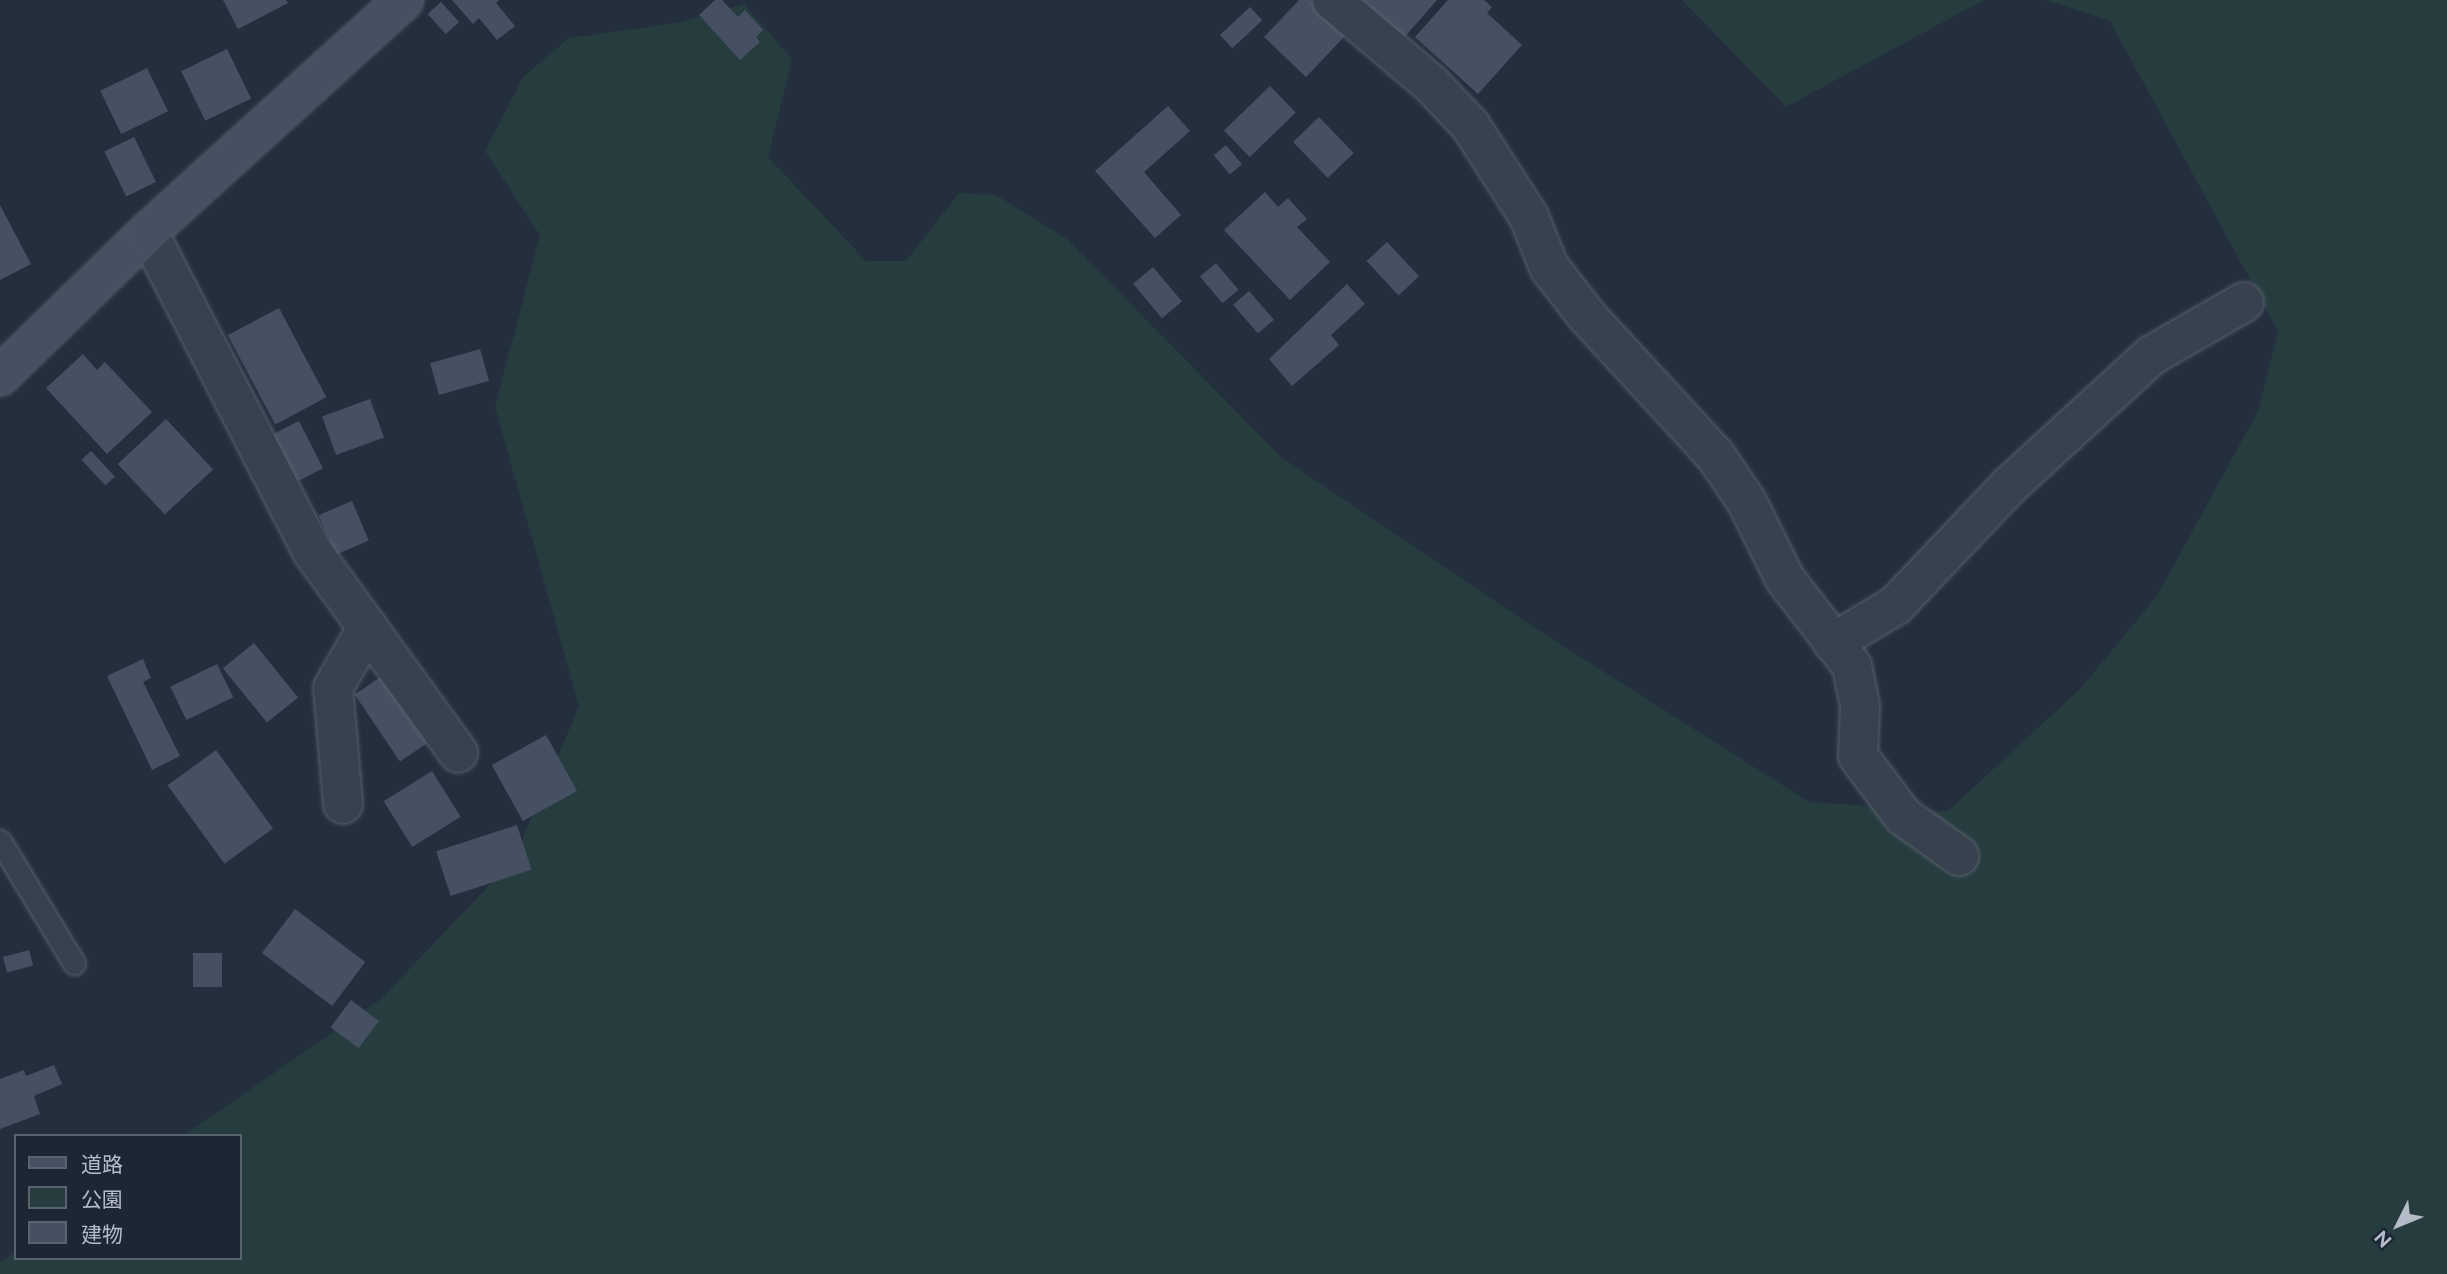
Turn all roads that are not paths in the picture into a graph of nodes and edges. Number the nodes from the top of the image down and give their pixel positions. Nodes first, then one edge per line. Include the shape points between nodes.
1 (404, 0) edge
2 (1332, 0) edge
3 (148, 232) junction
4 (2244, 302) dead end
5 (0, 376) edge
6 (368, 627) junction
7 (1833, 643) junction
8 (458, 753) dead end
9 (343, 804) dead end
10 (0, 842) edge
11 (1959, 856) dead end
12 (74, 962) dead end

1 - 3 street
2 - 7 street via 1431,84 1470,125 1529,217 1549,267 1596,326 1715,455 1747,502 1785,579
3 - 5 street
3 - 6 street via 312,551
4 - 7 street via 2152,355 2009,486 1896,605
6 - 8 street
6 - 9 street via 333,688
7 - 11 street via 1852,666 1860,706 1858,756 1903,816
10 - 12 lane

